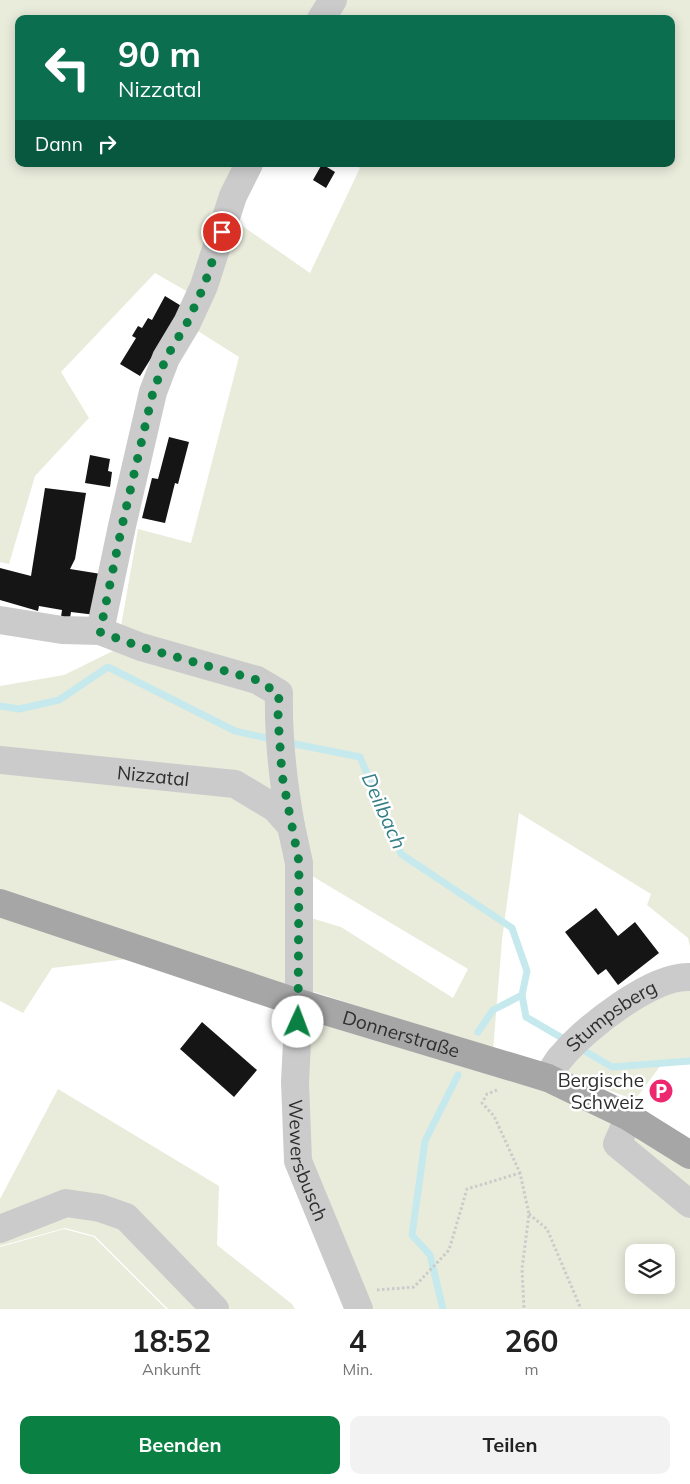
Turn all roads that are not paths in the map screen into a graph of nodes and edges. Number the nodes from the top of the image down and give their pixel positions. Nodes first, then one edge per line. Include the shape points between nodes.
1 (333, 0) edge
2 (323, 15) edge
3 (248, 167) edge
4 (0, 620) edge
5 (100, 632) junction
6 (0, 760) edge
7 (291, 826) junction
8 (0, 903) edge
9 (690, 977) edge
10 (299, 1003) junction
11 (548, 1078) junction
12 (629, 1117) junction
13 (690, 1155) edge
14 (690, 1204) edge
15 (0, 1229) edge
16 (355, 1300) edge
17 (215, 1309) edge

1 - 2 street
3 - 5 street via 233,196 204,286 166,358 153,392
4 - 5 street, Nizzatal via 62,630
5 - 7 street, Nizzatal via 257,680 279,694 282,775
6 - 7 street, Nizzatal via 235,784 275,808
7 - 10 street, Nizzatal via 299,862
8 - 10 main road, Donnerstraße
9 - 11 street, Stumpsberg via 651,987 602,1017 562,1056
10 - 11 main road, Donnerstraße
10 - 16 street, Wewersbusch via 295,1082 298,1161
11 - 12 main road, Donnerstraße
12 - 13 main road, Donnerstraße
12 - 14 street via 617,1144
15 - 17 street via 66,1202 100,1208 126,1218

